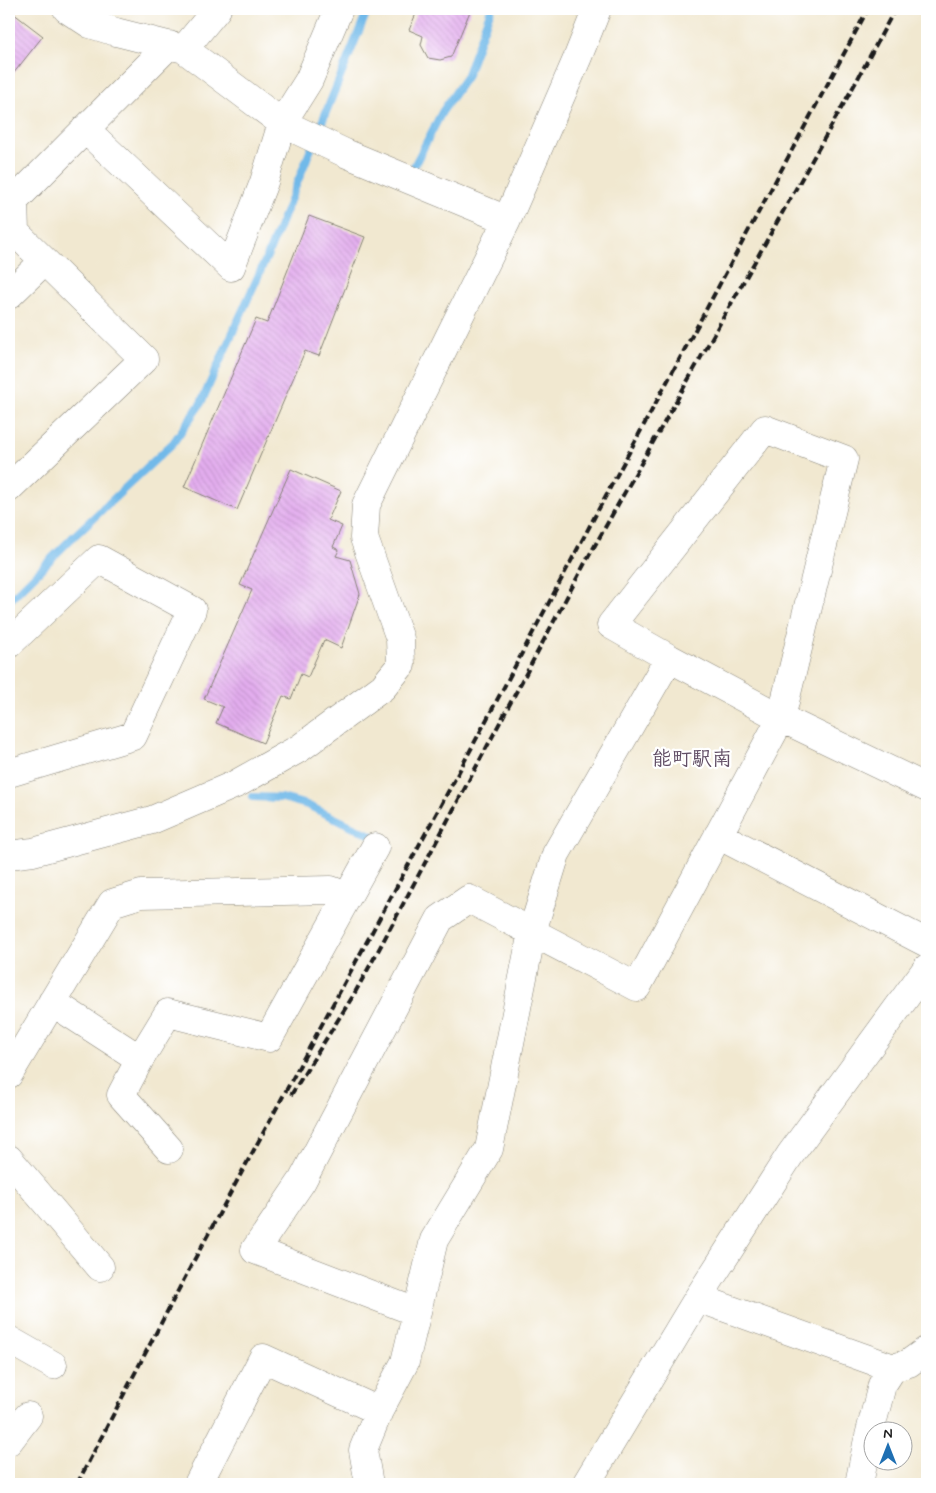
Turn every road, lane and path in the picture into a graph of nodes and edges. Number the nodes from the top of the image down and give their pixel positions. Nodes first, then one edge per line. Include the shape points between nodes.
1 (67, 9) edge
2 (217, 9) edge
3 (339, 9) edge
4 (597, 9) edge
5 (176, 47) junction
6 (282, 123) junction
7 (85, 130) junction
8 (507, 220) junction
9 (44, 261) junction
10 (9, 295) edge
11 (9, 488) edge
12 (9, 644) edge
13 (669, 658) junction
14 (781, 718) junction
15 (9, 773) edge
16 (927, 788) edge
17 (718, 835) junction
18 (375, 847) dead end
19 (9, 855) edge
20 (347, 896) junction
21 (532, 932) junction
22 (927, 943) edge
23 (927, 968) edge
24 (52, 1002) junction
25 (140, 1059) junction
26 (9, 1074) edge
27 (169, 1148) dead end
28 (9, 1159) edge
29 (100, 1267) dead end
30 (698, 1298) junction
31 (416, 1312) junction
32 (9, 1340) edge
33 (914, 1364) edge
34 (53, 1365) dead end
35 (380, 1411) junction
36 (28, 1416) dead end
37 (9, 1441) edge
38 (198, 1484) edge
39 (369, 1484) edge
40 (586, 1484) edge
41 (859, 1484) edge

1 - 5 street via 90,24
2 - 5 street
3 - 6 street via 308,80
4 - 8 street
5 - 6 street
5 - 7 street
6 - 7 street via 264,182 231,268
6 - 8 street via 345,153
7 - 9 street via 14,201 15,232
8 - 19 street via 366,505 364,538 400,639 401,664 383,687 300,748 236,784 152,820 33,852
9 - 10 street
9 - 11 street via 144,359
12 - 15 street via 99,559 192,610 132,736
13 - 14 street
13 - 14 street via 612,625 764,428 844,459
13 - 21 street via 556,854
14 - 16 street
14 - 17 street
17 - 21 street via 637,987
17 - 22 street
18 - 20 street
20 - 24 street via 331,890 141,894 112,903
20 - 25 street via 269,1038 168,1013
21 - 31 street via 490,1149 434,1240
21 - 31 street via 469,899 440,919 302,1181 255,1250
23 - 30 street via 790,1155
24 - 25 street
24 - 26 street
25 - 27 street via 121,1095
28 - 29 street
30 - 33 street
30 - 40 street
31 - 35 street via 405,1362
32 - 34 street
33 - 41 street via 882,1385
35 - 38 street via 263,1358
35 - 39 street via 363,1450
36 - 37 street

